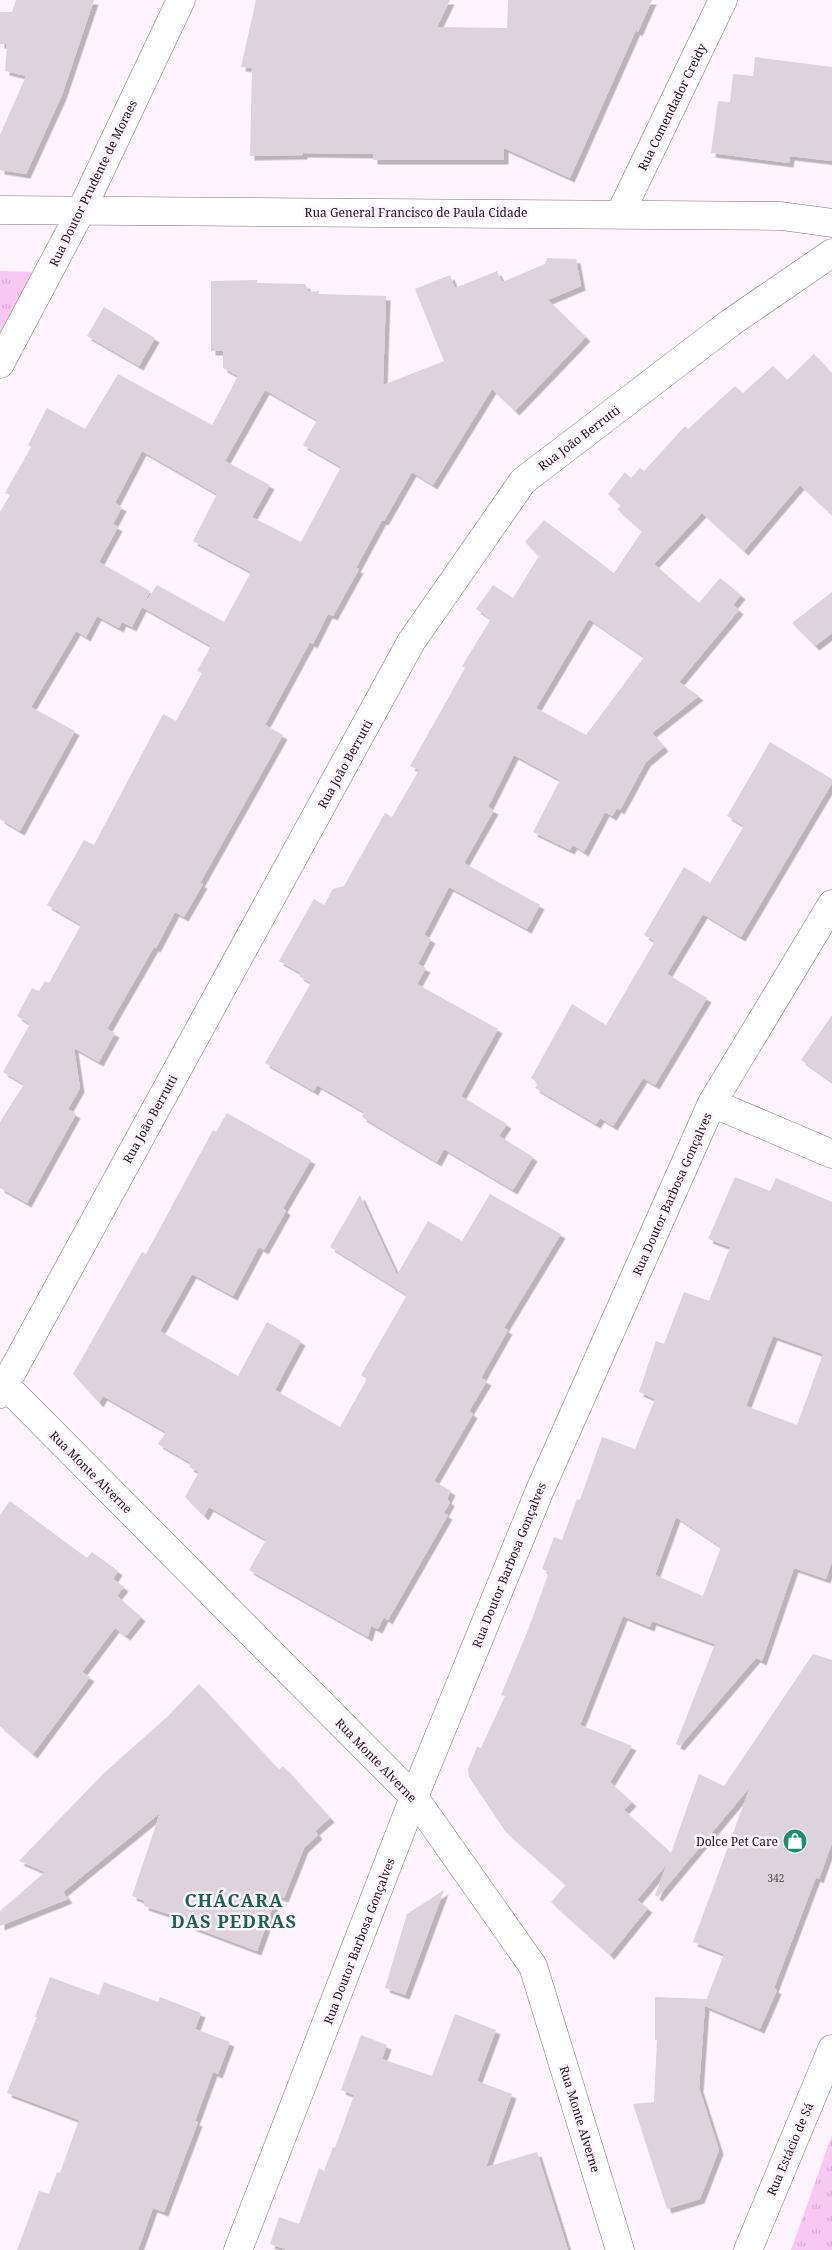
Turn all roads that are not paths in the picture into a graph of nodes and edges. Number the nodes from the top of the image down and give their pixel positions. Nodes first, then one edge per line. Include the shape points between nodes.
1 (181, 0) edge
2 (724, 0) edge
3 (0, 210) edge
4 (82, 210) junction
5 (620, 214) junction
6 (832, 222) edge
7 (832, 253) edge
8 (0, 364) edge
9 (832, 904) edge
10 (712, 1104) junction
11 (832, 1154) edge
12 (2, 1390) edge
13 (414, 1797) junction
14 (832, 2049) edge
15 (238, 2250) edge
16 (620, 2250) edge
17 (748, 2250) edge

1 - 4 street, Rua Doutor Prudente de Moraes
2 - 5 street, Rua Comendador Creidy
3 - 4 street, Rua General Francisco de Paula Cidade
4 - 5 street, Rua General Francisco de Paula Cidade
4 - 8 street, Rua Doutor Prudente de Moraes
5 - 6 street, Rua General Francisco de Paula Cidade via 780,216
7 - 12 street, Rua João Berrutti via 730,323 523,481 411,642
9 - 10 street, Rua Doutor Barbosa Gonçalves
10 - 11 street
10 - 13 street, Rua Doutor Barbosa Gonçalves via 540,1490
12 - 13 street, Rua Monte Alverne
13 - 15 street, Rua Doutor Barbosa Gonçalves
13 - 16 street, Rua Monte Alverne via 533,1966
14 - 17 street, Rua Estácio de Sá

